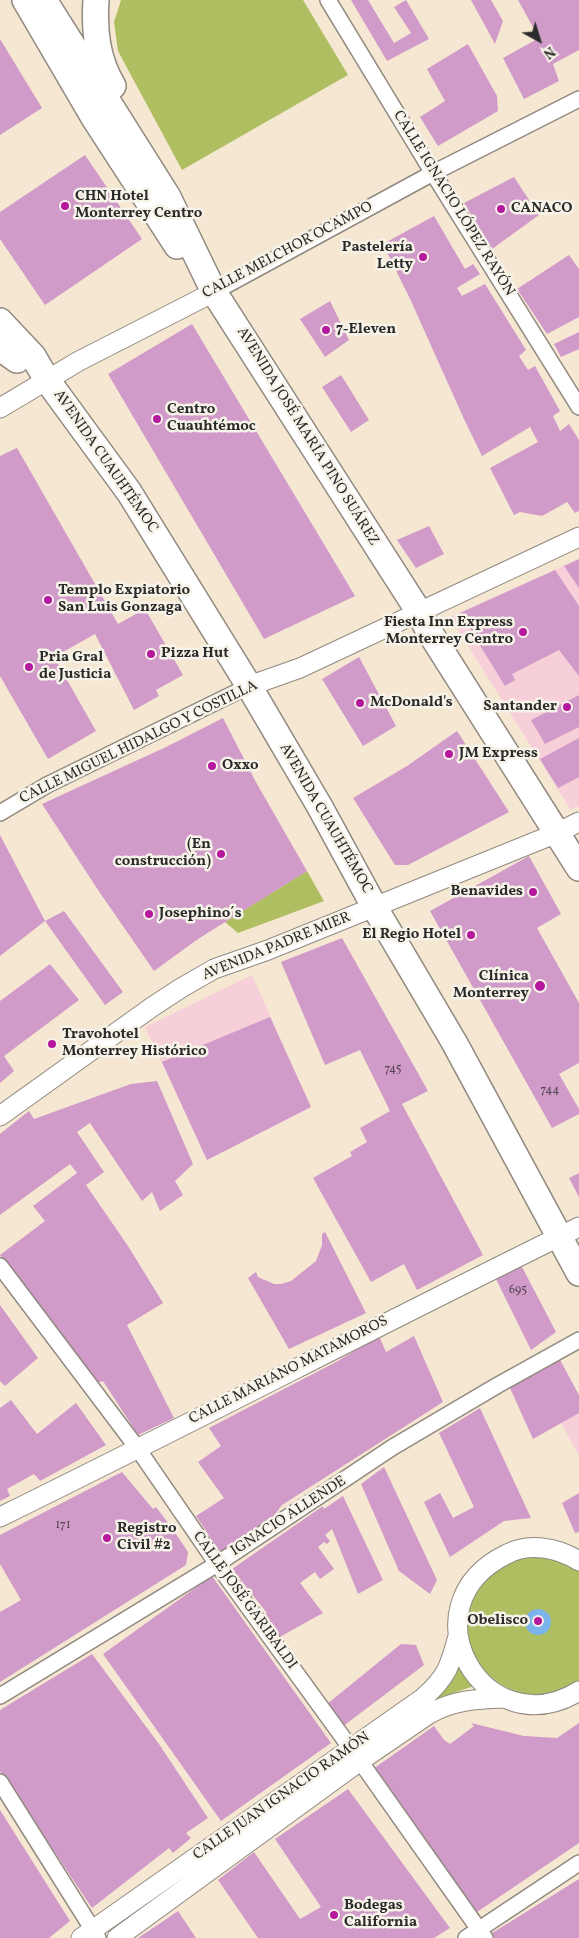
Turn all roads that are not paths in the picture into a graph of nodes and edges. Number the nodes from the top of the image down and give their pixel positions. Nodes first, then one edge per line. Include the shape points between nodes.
1 (25, 0) edge
2 (44, 0) edge
3 (96, 0) edge
4 (328, 0) edge
5 (579, 99) edge
6 (432, 173) junction
7 (168, 197) junction
8 (214, 292) junction
9 (0, 321) edge
10 (6, 351) edge
11 (47, 380) junction
12 (579, 407) edge
13 (0, 408) edge
14 (579, 538) edge
15 (419, 612) junction
16 (248, 686) junction
17 (0, 813) edge
18 (579, 822) edge
19 (557, 833) junction
20 (579, 868) edge
21 (375, 908) junction
22 (0, 1116) edge
23 (569, 1231) edge
24 (0, 1266) edge
25 (579, 1273) edge
26 (579, 1340) edge
27 (138, 1450) junction
28 (0, 1517) edge
29 (575, 1554) edge
30 (217, 1564) junction
31 (458, 1636) junction
32 (579, 1691) edge
33 (0, 1696) edge
34 (504, 1698) junction
35 (355, 1755) junction
36 (0, 1782) edge
37 (579, 1864) edge
38 (482, 1934) edge
39 (91, 1935) edge
40 (117, 1938) edge
41 (466, 1938) edge

1 - 8 highway via 105,135 184,257
2 - 7 highway, AVENIDA JOSÉ MARÍA PINO SUÁREZ
3 - 7 highway via 98,51 108,76 156,157
4 - 6 street, CALLE IGNACIO LÓPEZ RAYÓN
5 - 6 street, CALLE MELCHOR OCAMPO
6 - 8 street, CALLE MELCHOR OCAMPO
6 - 12 street, CALLE IGNACIO LÓPEZ RAYÓN
7 - 8 highway, AVENIDA JOSÉ MARÍA PINO SUÁREZ
8 - 11 street, CALLE MELCHOR OCAMPO
8 - 15 highway, AVENIDA JOSÉ MARÍA PINO SUÁREZ
9 - 11 highway, AVENIDA CUAUHTÉMOC via 33,356
10 - 11 highway, AVENIDA CUAUHTÉMOC
11 - 13 street, CALLE MELCHOR OCAMPO
11 - 16 highway, AVENIDA CUAUHTÉMOC via 129,492
14 - 15 street, CALLE MIGUEL HIDALGO Y COSTILLA
15 - 16 street, CALLE MIGUEL HIDALGO Y COSTILLA via 300,668
15 - 19 highway, AVENIDA JOSÉ MARÍA PINO SUÁREZ
16 - 17 street, CALLE MIGUEL HIDALGO Y COSTILLA via 47,786
16 - 21 highway, AVENIDA CUAUHTÉMOC
18 - 19 street, AVENIDA PADRE MIER
19 - 20 highway, AVENIDA JOSÉ MARÍA PINO SUÁREZ
19 - 21 street, AVENIDA PADRE MIER
21 - 22 street, AVENIDA PADRE MIER via 214,969 181,988
21 - 23 highway, AVENIDA CUAUHTÉMOC
23 - 25 highway, AVENIDA CUAUHTÉMOC
23 - 27 street, CALLE MARIANO MATAMOROS
24 - 27 street, CALLE JOSÉ GARIBALDI
26 - 30 street, IGNACIO ALLENDE via 394,1448
27 - 28 street, CALLE MARIANO MATAMOROS
27 - 30 street, CALLE JOSÉ GARIBALDI
29 - 31 street via 550,1548 530,1548 493,1560 466,1590 460,1604
30 - 33 street, IGNACIO ALLENDE
30 - 35 street, CALLE JOSÉ GARIBALDI
31 - 34 street via 463,1656 473,1673 487,1688
31 - 35 street, CALLE JUAN IGNACIO RAMÓN via 449,1666 438,1684
32 - 34 street via 542,1704
34 - 35 street, CALLE JUAN IGNACIO RAMÓN via 468,1699 440,1708
35 - 38 street, CALLE JOSÉ GARIBALDI
35 - 39 street, CALLE JUAN IGNACIO RAMÓN
35 - 40 street, CALLE JUAN IGNACIO RAMÓN
36 - 39 street
37 - 38 street
38 - 41 street

